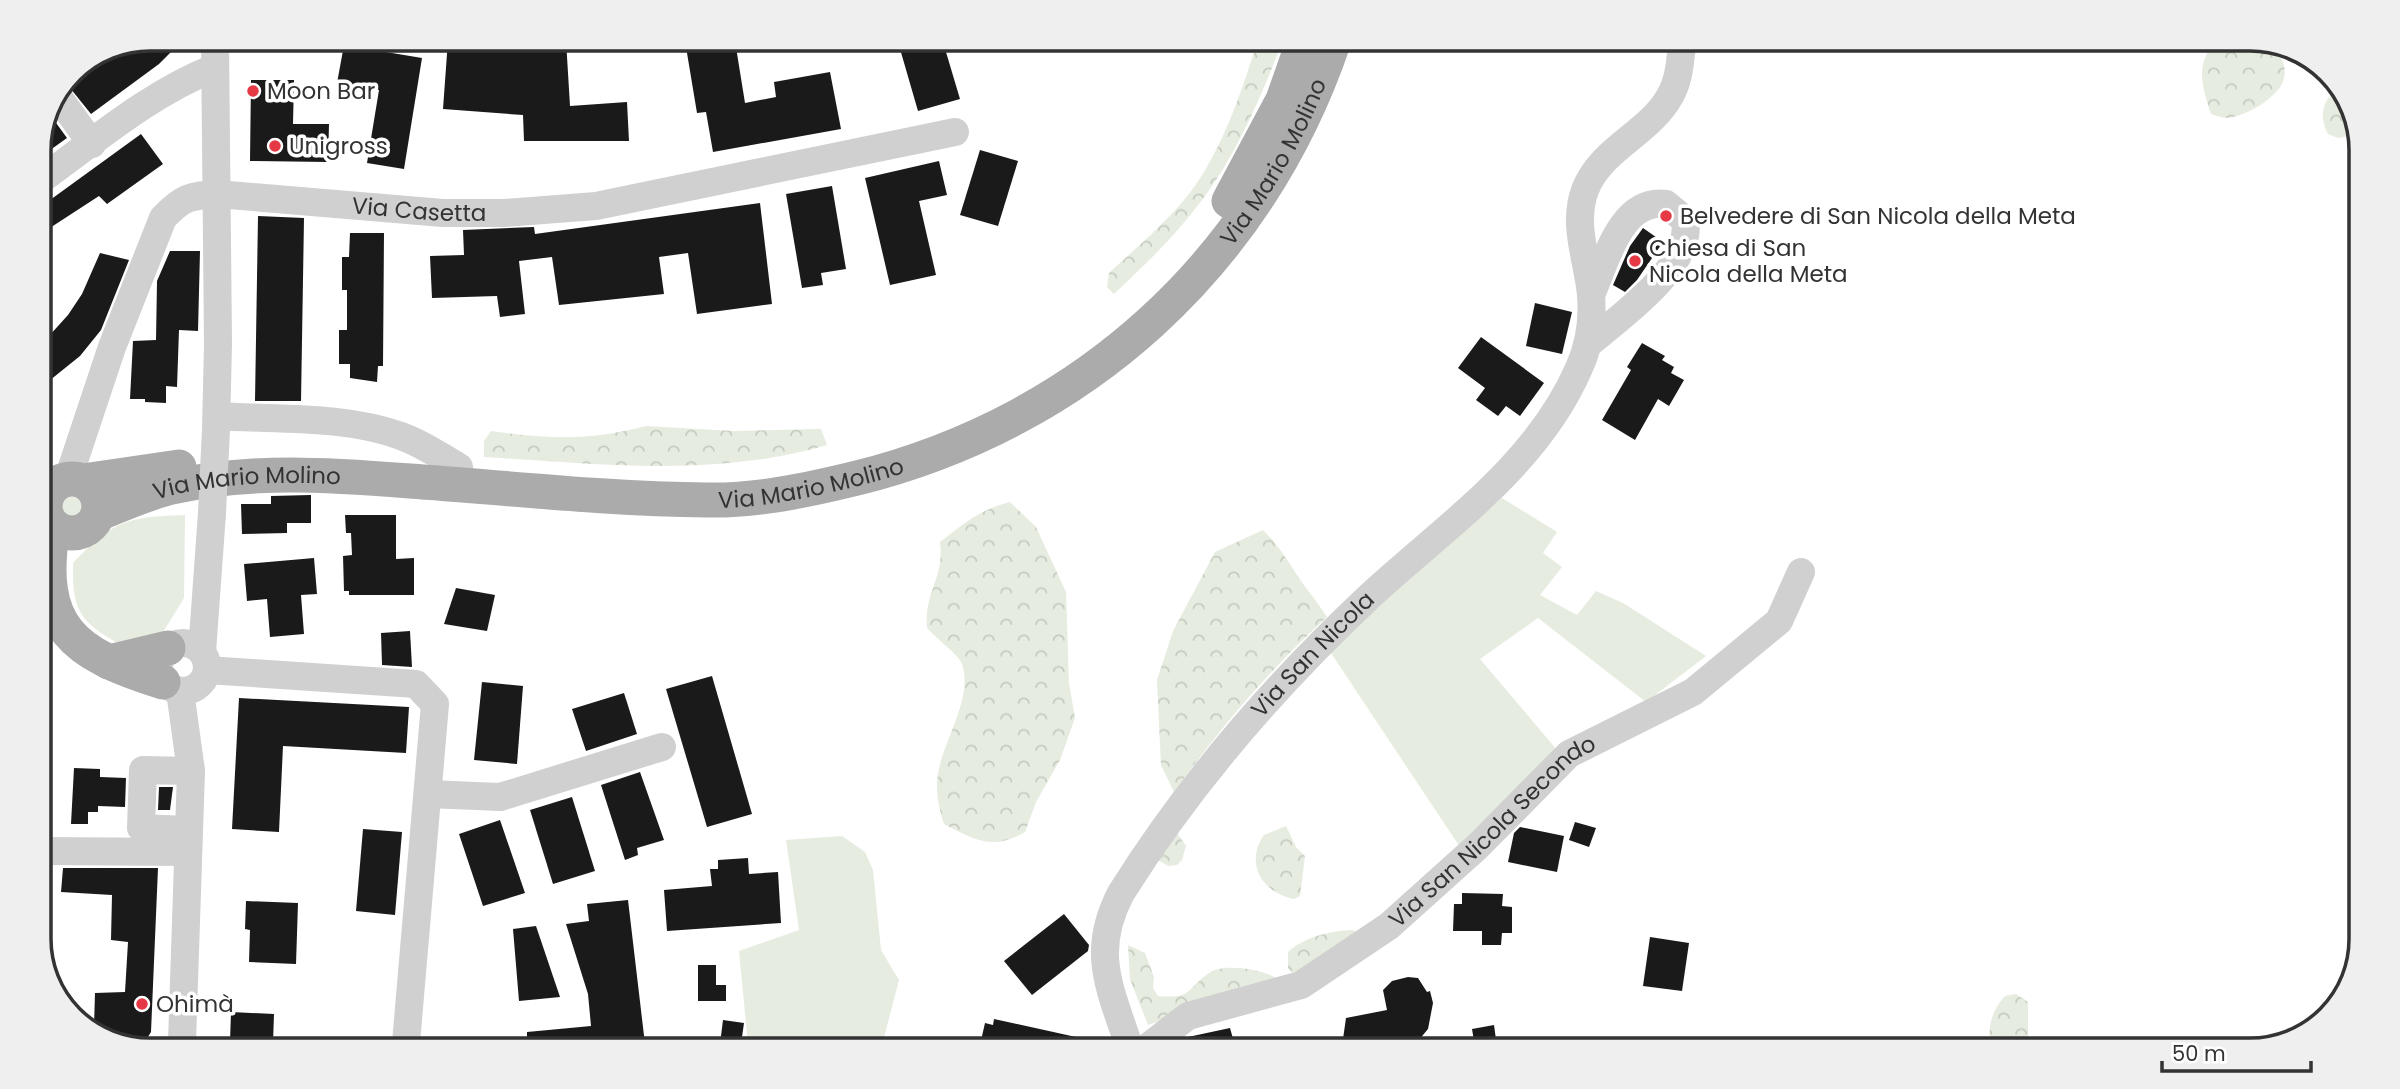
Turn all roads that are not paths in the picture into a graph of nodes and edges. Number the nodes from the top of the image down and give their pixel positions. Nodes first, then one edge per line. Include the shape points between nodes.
1 (215, 51) edge
2 (1300, 51) edge
3 (1330, 51) edge
4 (1681, 51) edge
5 (214, 68) junction
6 (63, 103) edge
7 (955, 132) dead end
8 (92, 144) junction
9 (51, 173) edge
10 (217, 194) junction
11 (1591, 295) junction
12 (1588, 344) junction
13 (216, 422) junction
14 (458, 467) junction
15 (62, 507) edge
16 (51, 542) edge
17 (1801, 572) dead end
18 (51, 593) edge
19 (186, 667) junction
20 (662, 747) dead end
21 (191, 771) junction
22 (428, 794) junction
23 (188, 841) junction
24 (51, 850) edge
25 (182, 1038) edge
26 (406, 1038) edge
27 (1126, 1038) edge
28 (1159, 1038) edge

1 - 5 street
2 - 14 main road, Via Mario Molino via 1283,100 1234,195 1156,289 1077,358 989,411 890,450 790,474 709,484
3 - 15 main road, Via Mario Molino via 1313,102 1256,202 1180,297 1085,376 999,427 895,468 802,492 710,501 278,475 173,487
4 - 11 street via 1670,99 1607,156 1586,187 1580,223
5 - 8 street via 165,92
5 - 10 street
6 - 8 street
7 - 10 street, Via Casetta via 583,207 443,213
8 - 9 street
10 - 13 street
10 - 15 street, Via Casetta via 178,201 163,218 112,347
11 - 12 street, Via San Nicola
11 - 12 street via 1624,223 1635,211 1645,205 1666,204 1685,220 1686,240 1679,257
12 - 27 street, Via San Nicola via 1567,392 1525,453 1475,504 1370,596 1250,717 1132,874 1113,908 1103,951 1108,986
13 - 14 street via 367,426 402,436
13 - 19 street, bridge via 208,563 194,611
14 - 15 main road, Via Mario Molino via 356,458 265,458
15 - 16 main road
17 - 28 street, Via San Nicola Secondo via 1779,621 1693,692 1569,754 1478,846 1389,926 1301,985 1188,1016
18 - 19 main road via 66,634 90,654 109,662
19 - 21 street
19 - 22 street via 416,684 435,704
20 - 22 street via 500,797
21 - 23 street
21 - 23 street via 143,770 141,828
22 - 26 street
23 - 24 street
23 - 25 street

